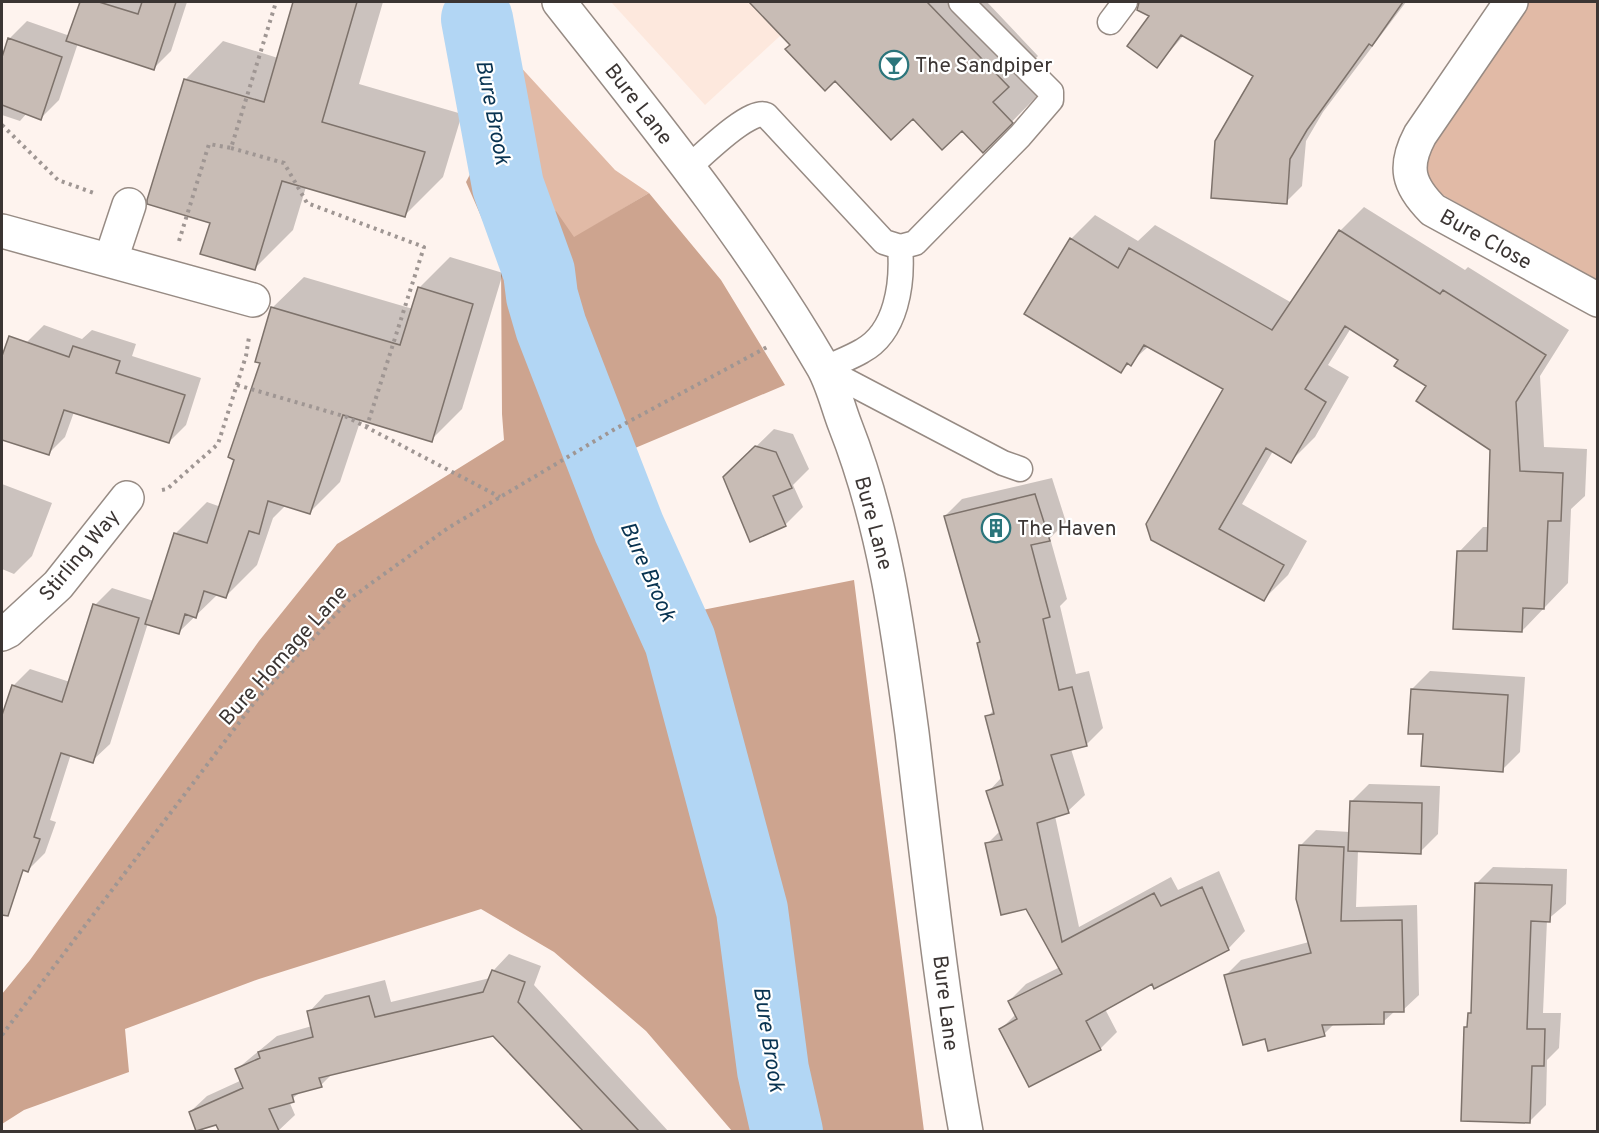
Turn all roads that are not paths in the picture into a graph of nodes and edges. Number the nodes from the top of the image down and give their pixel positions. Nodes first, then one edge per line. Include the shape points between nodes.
1 (559, 2) edge
2 (961, 2) edge
3 (1125, 2) edge
4 (1511, 2) edge
5 (1110, 22) dead end
6 (689, 167) junction
7 (129, 205) road end
8 (2, 231) edge
9 (900, 247) junction
10 (111, 260) junction
11 (253, 300) road end
12 (1598, 300) edge
13 (824, 369) junction
14 (1020, 469) dead end
15 (128, 498) road end
16 (2, 634) edge
17 (966, 1131) edge

1 - 6 street, Bure Lane
2 - 9 lane via 1050,92 1051,100 915,243
3 - 5 lane
4 - 12 street, Bure Close via 1420,135 1412,150 1409,170 1417,193 1433,210
6 - 9 lane via 760,112 884,242
6 - 13 street, Bure Lane via 766,273
7 - 10 street
8 - 10 street
9 - 13 lane via 901,283 882,335 864,350
10 - 11 street
13 - 14 lane
13 - 17 street, Bure Lane via 883,543 901,647 952,1054
15 - 16 street, Stirling Way via 58,585

